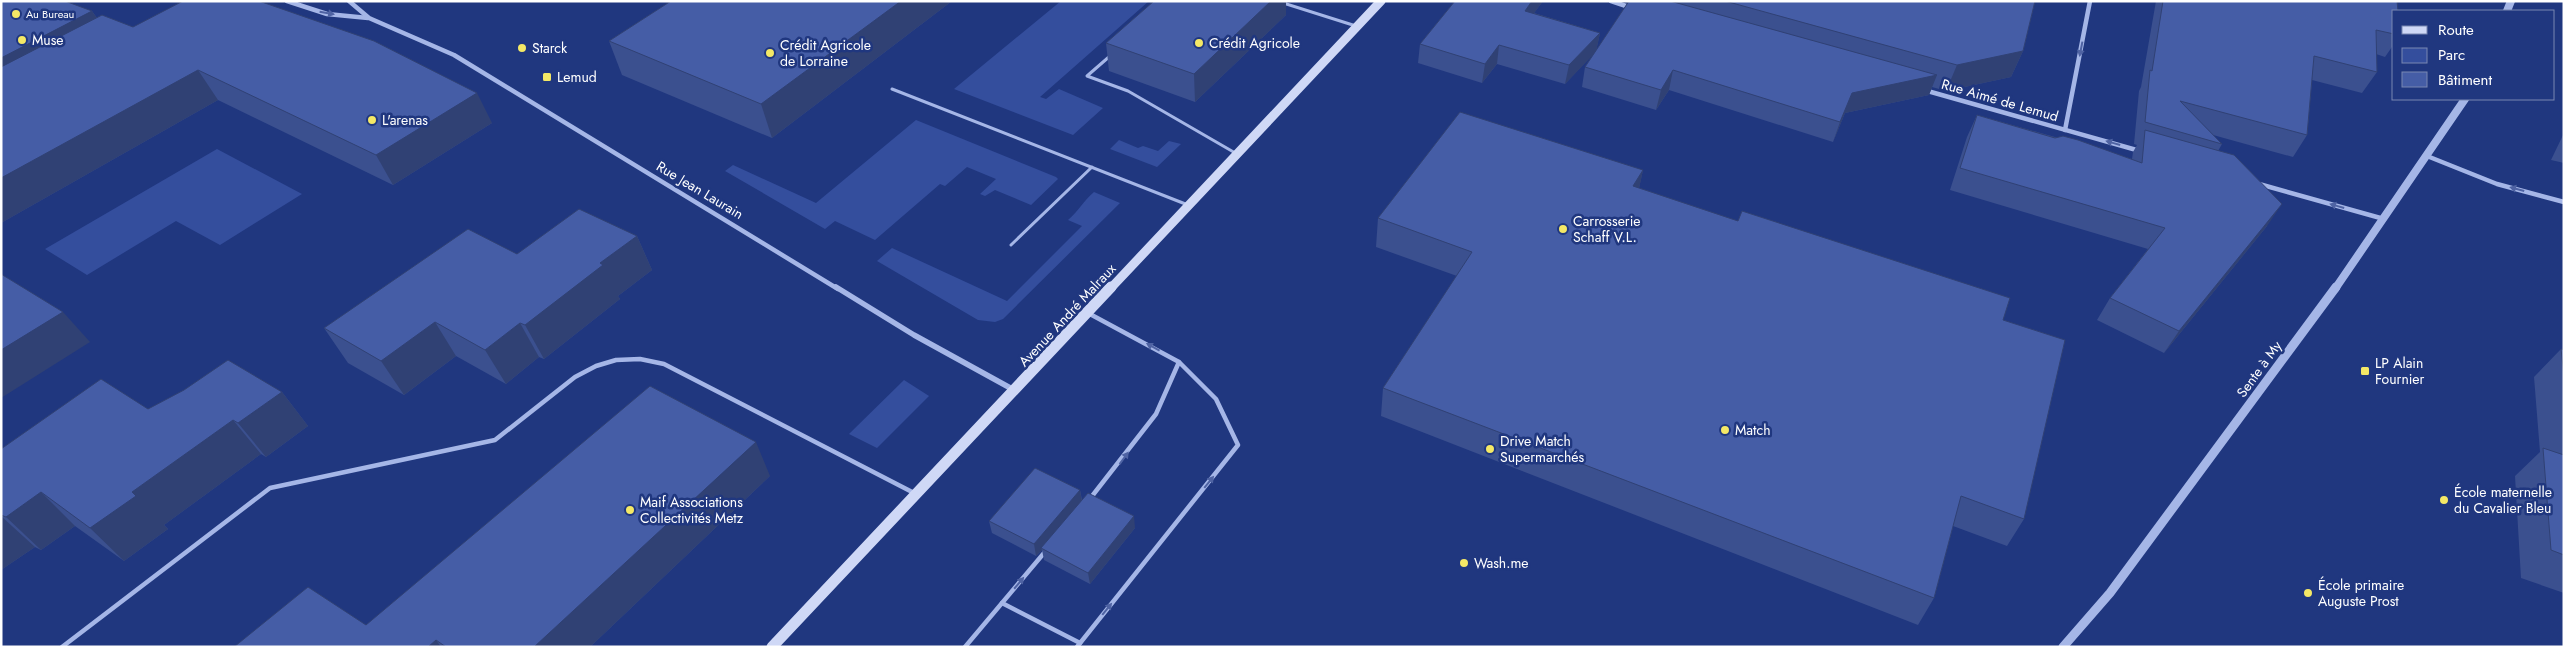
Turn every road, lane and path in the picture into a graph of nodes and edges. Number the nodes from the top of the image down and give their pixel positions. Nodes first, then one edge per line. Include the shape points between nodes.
1 (287, 1) edge
2 (349, 1) edge
3 (1277, 1) edge
4 (1381, 1) edge
5 (1611, 1) edge
6 (2090, 1) edge
7 (1639, 10) edge
8 (369, 18) junction
9 (1357, 26) junction
10 (1117, 50) edge
11 (1913, 87) edge
12 (892, 89) dead end
13 (2464, 100) edge
14 (2065, 130) junction
15 (1237, 154) junction
16 (2150, 154) edge
17 (2427, 156) junction
18 (1092, 167) junction
19 (2254, 183) edge
20 (2564, 202) edge
21 (1188, 205) junction
22 (2384, 219) junction
23 (1011, 245) dead end
24 (1088, 313) junction
25 (1179, 362) junction
26 (1014, 390) junction
27 (916, 494) junction
28 (1085, 506) edge
29 (1046, 550) edge
30 (1002, 603) junction
31 (1078, 645) edge
32 (62, 647) edge
33 (772, 647) edge
34 (965, 647) edge
35 (2064, 647) edge

1 -> 8 street, Rue Jean Laurain via 327,14
2 - 8 street, Rue Jean Laurain
3 - 9 lane
4 - 9 main road, Avenue André Malraux
5 - 7 street
6 -> 14 street
8 - 26 street, Rue Jean Laurain via 454,55 914,335
9 - 15 main road, Avenue André Malraux
10 - 15 lane via 1087,76 1128,91
11 - 14 street, Rue Aimé de Lemud
12 - 18 lane
13 - 17 street, Sente à My
16 -> 14 street, Rue Aimé de Lemud
15 - 21 main road, Avenue André Malraux
20 -> 17 street via 2497,184
17 - 22 street, Sente à My
18 - 21 lane
18 - 23 lane
22 -> 19 street
21 - 24 main road, Avenue André Malraux
22 - 35 street, Sente à My via 2110,594
25 -> 24 lane
24 - 26 main road, Avenue André Malraux
28 -> 25 lane via 1156,414
31 -> 25 lane via 1238,444 1216,399
26 - 27 main road, Avenue André Malraux
27 - 32 lane via 664,364 640,359 616,360 575,377 494,440 270,488
27 - 33 main road, Avenue André Malraux
30 -> 29 lane
30 - 31 lane
30 - 34 lane

